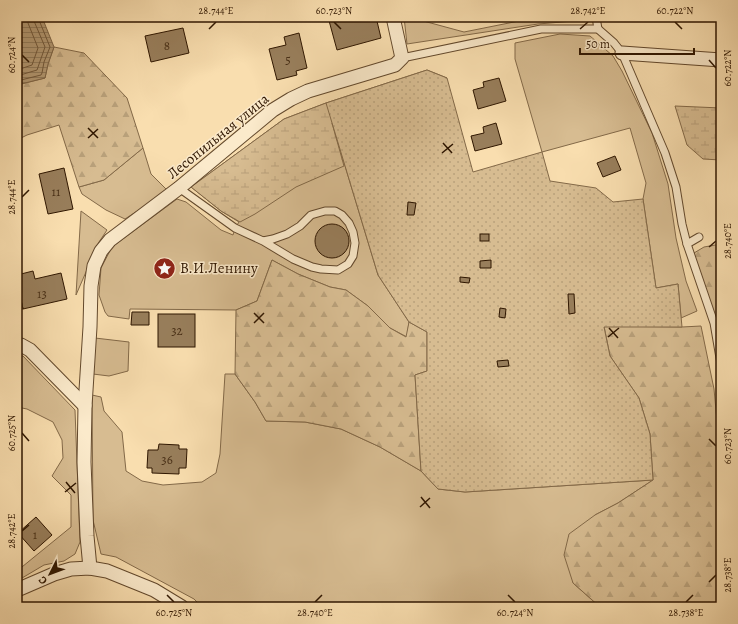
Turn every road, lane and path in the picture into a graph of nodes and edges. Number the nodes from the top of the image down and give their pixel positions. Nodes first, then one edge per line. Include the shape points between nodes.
1 (394, 17) edge
2 (596, 17) edge
3 (598, 28) junction
4 (622, 53) junction
5 (402, 58) junction
6 (721, 60) edge
7 (179, 188) junction
8 (699, 237) dead end
9 (263, 241) junction
10 (687, 244) junction
11 (17, 345) edge
12 (721, 364) edge
13 (85, 406) junction
14 (90, 568) junction
15 (17, 590) edge
16 (182, 607) edge

1 - 5 street
2 - 3 lane
3 - 4 lane
3 - 5 lane, Лесопильная улица via 541,29
4 - 6 street
4 - 10 lane via 665,153 676,187
5 - 7 street, Лесопильная улица via 395,65 308,91 291,99 273,110
7 - 9 lane via 235,228
7 - 13 street, Лесопильная улица via 110,240 94,266
8 - 10 lane
9 - 9 lane via 287,234 311,215 325,210 342,215 349,223 355,243 353,256 348,264 338,270 312,267
10 - 12 lane via 714,323
11 - 13 street via 30,350
13 - 14 street, Лесопильная улица via 84,470
14 - 15 street via 71,569 54,574
14 - 16 street via 107,570 154,590

